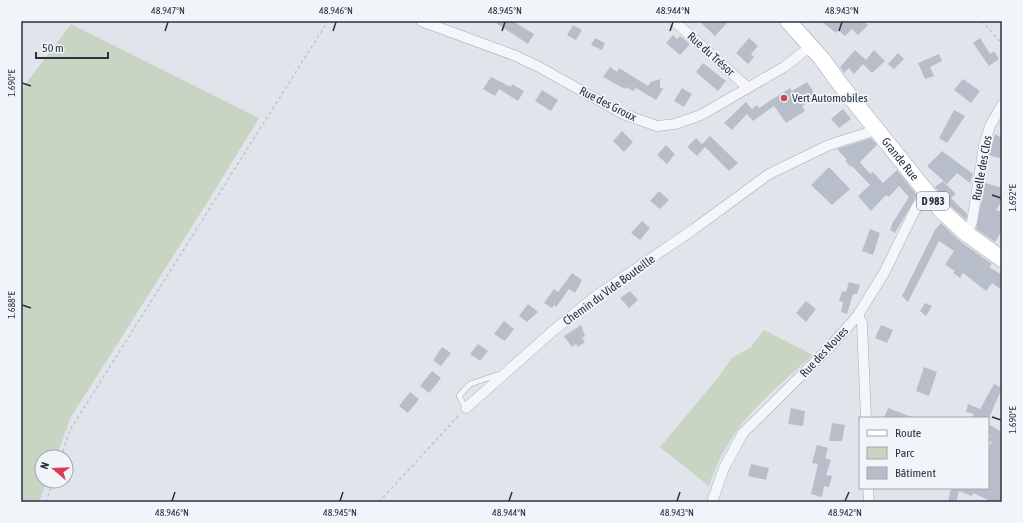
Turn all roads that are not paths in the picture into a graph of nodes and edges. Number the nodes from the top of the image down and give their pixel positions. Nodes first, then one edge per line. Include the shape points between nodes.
1 (421, 21) edge
2 (674, 21) edge
3 (778, 21) edge
4 (788, 21) edge
5 (809, 48) junction
6 (748, 88) junction
7 (1002, 104) edge
8 (876, 130) junction
9 (928, 196) junction
10 (967, 234) junction
11 (1002, 260) edge
12 (858, 315) junction
13 (505, 373) junction
14 (466, 408) joint
15 (866, 417) edge
16 (868, 489) edge
17 (712, 502) edge
18 (869, 502) edge

1 - 6 street, Rue des Groux via 516,56 623,114 657,126 675,124 701,115
2 - 6 street, Rue du Trésor
3 - 5 main road, Grande Rue / D 983
4 - 5 main road, Grande Rue / D 983
5 - 6 street, Rue des Groux via 784,67
5 - 8 main road, Grande Rue / D 983
7 - 10 street, Ruelle des Clos via 990,126 984,146 972,222
8 - 9 main road, Grande Rue / D 983
8 - 13 street, Chemin du Vide Bouteille via 829,145 769,174 596,296
9 - 10 main road, Grande Rue / D 983
9 - 12 street, Rue des Noues via 917,206 884,273
10 - 11 main road, Grande Rue / D 983
12 - 15 street via 862,323
12 - 17 street, Rue des Noues via 829,348 743,433 724,468
13 - 14 street, Chemin du Vide Bouteille
13 - 14 lane via 470,384 459,396
16 - 18 street

